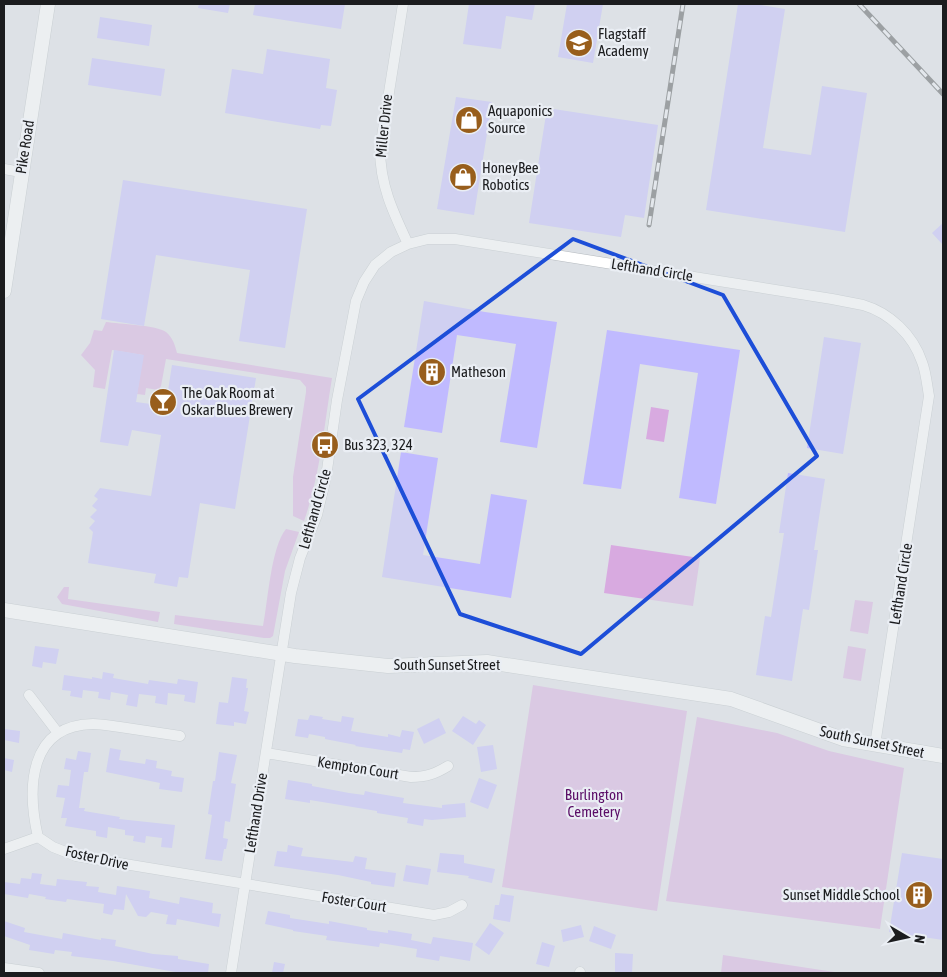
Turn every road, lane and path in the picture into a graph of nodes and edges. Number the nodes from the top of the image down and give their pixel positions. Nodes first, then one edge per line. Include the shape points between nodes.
1 (48, 4) edge
2 (403, 4) edge
3 (4, 169) edge
4 (21, 172) junction
5 (408, 244) junction
6 (4, 291) edge
7 (4, 610) edge
8 (282, 653) junction
9 (29, 694) dead end
10 (58, 733) junction
11 (180, 736) dead end
12 (875, 745) junction
13 (266, 753) junction
14 (943, 756) edge
15 (448, 766) dead end
16 (38, 837) junction
17 (4, 849) edge
18 (245, 884) junction
19 (462, 905) dead end
20 (4, 968) edge
21 (39, 973) edge
22 (230, 973) edge

1 - 4 street, Pike Road
2 - 5 street, Miller Drive via 380,160 383,183
3 - 4 street
4 - 6 street, Pike Road
5 - 8 street, Lefthand Circle via 375,265 356,301 326,477 291,593
5 - 12 street, Lefthand Circle via 428,239 455,239 832,299 880,312 906,333 923,362 929,396
7 - 8 street, South Sunset Street
8 - 12 street, South Sunset Street via 388,666 487,662 731,699 818,731
8 - 13 street, Lefthand Drive
9 - 10 street
10 - 11 street via 75,726 94,724
10 - 16 street via 43,749 36,764 32,814
12 - 14 street, South Sunset Street
13 - 15 street, Kempton Court via 411,777 425,777
13 - 18 street, Lefthand Drive
16 - 17 street
16 - 18 street, Foster Drive via 76,856
18 - 19 street, Foster Court via 434,914 449,912
18 - 22 street, Lefthand Drive
20 - 21 street

